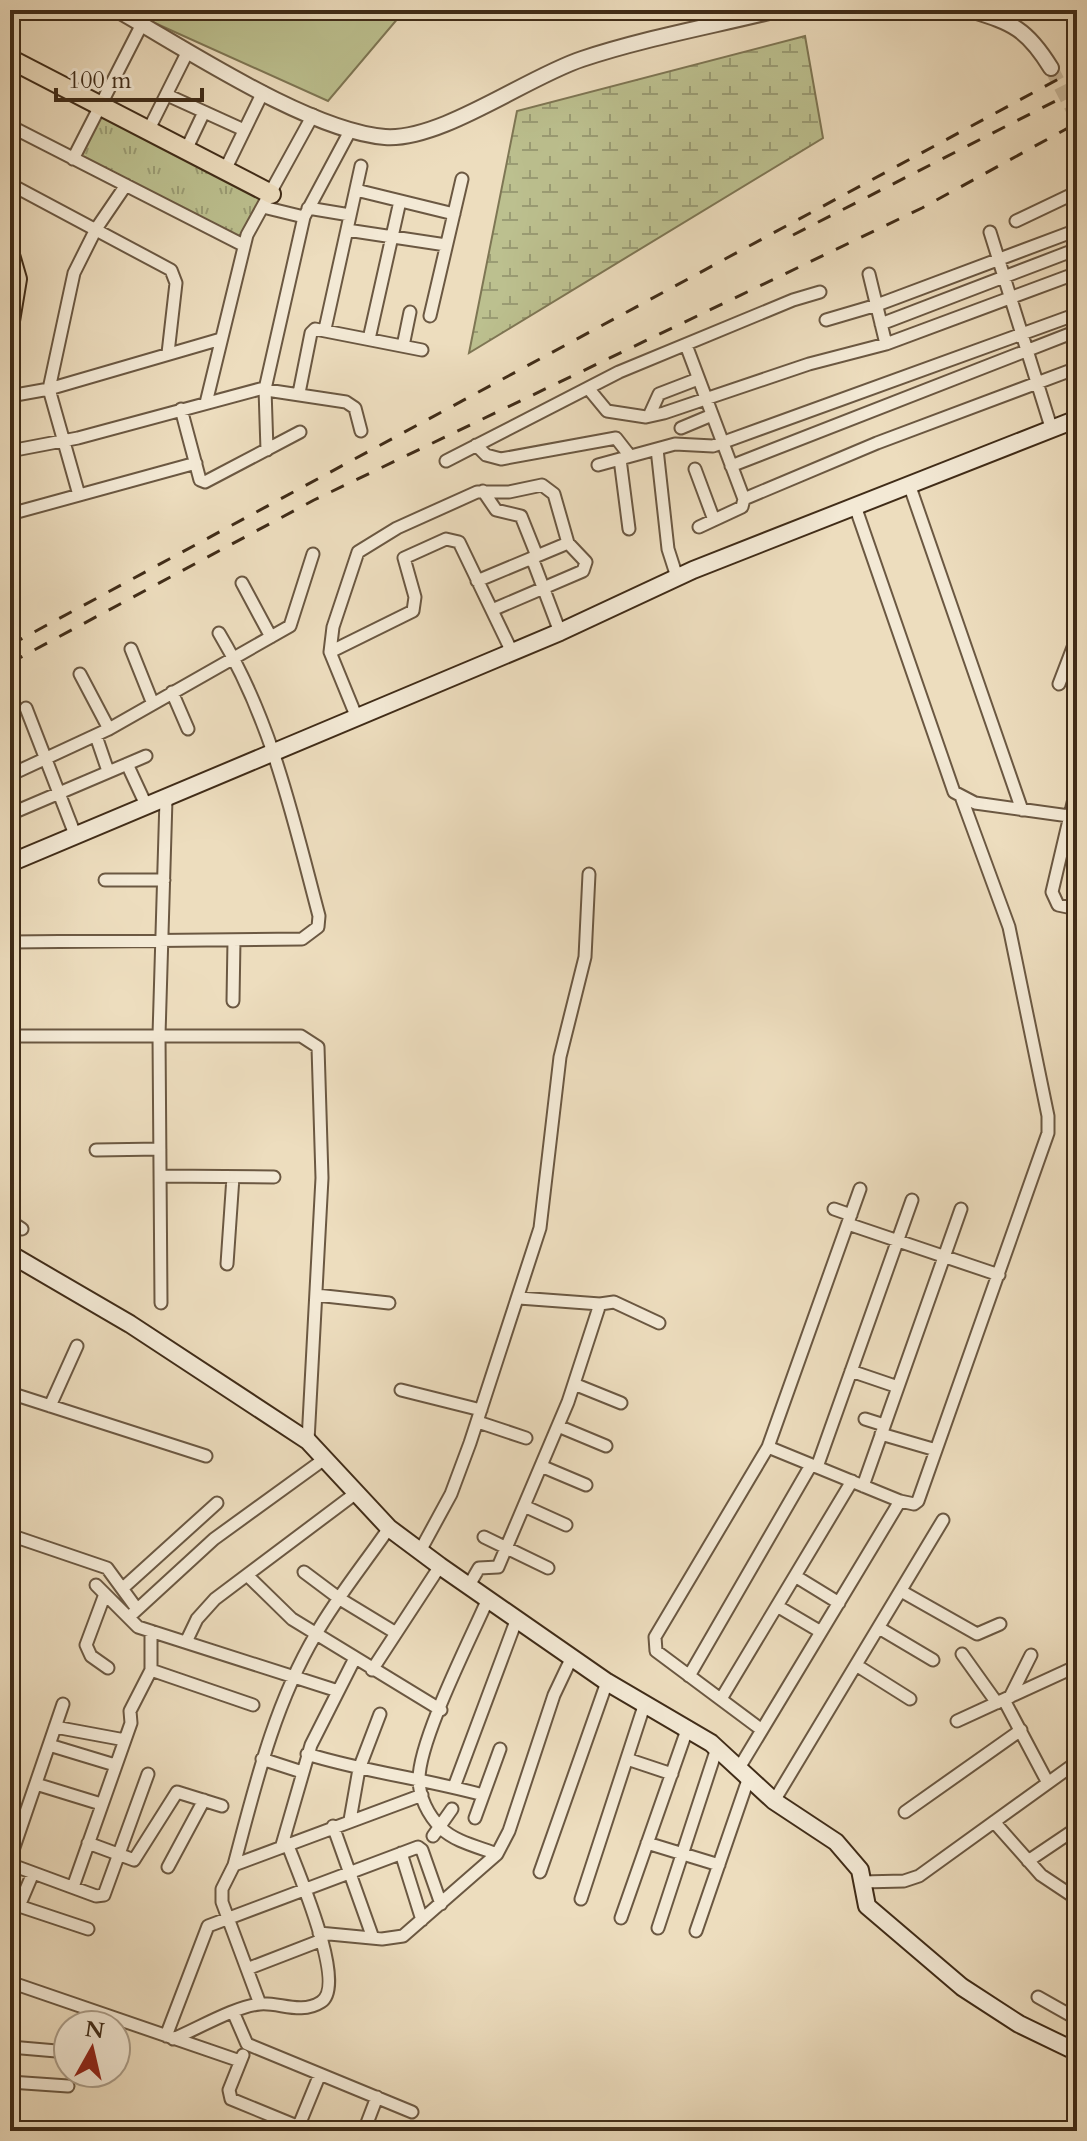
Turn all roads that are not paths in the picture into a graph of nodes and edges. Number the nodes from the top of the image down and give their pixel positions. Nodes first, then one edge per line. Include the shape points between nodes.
1 (117, 10) edge
2 (777, 10) edge
3 (970, 10) edge
4 (1008, 16) edge
5 (142, 24) junction
6 (188, 51) junction
7 (10, 59) edge
8 (1051, 68) tunnel mouth
9 (263, 92) junction
10 (167, 95) junction
11 (100, 106) junction
12 (204, 112) junction
13 (313, 115) junction
14 (10, 126) edge
15 (244, 130) junction
16 (148, 131) junction
17 (350, 131) junction
18 (186, 150) junction
19 (73, 159) junction
20 (361, 166) dead end
21 (225, 170) junction
22 (462, 179) dead end
23 (10, 184) edge
24 (126, 185) junction
25 (356, 190) junction
26 (1077, 192) edge
27 (267, 200) junction
28 (400, 201) junction
29 (306, 213) junction
30 (454, 214) junction
31 (350, 215) junction
32 (1016, 221) dead end
33 (96, 229) junction
34 (347, 230) junction
35 (1077, 230) edge
36 (990, 232) dead end
37 (392, 236) junction
38 (243, 245) junction
39 (446, 245) junction
40 (1077, 249) edge
41 (10, 255) edge
42 (998, 257) junction
43 (1077, 273) edge
44 (869, 274) dead end
45 (1005, 276) junction
46 (820, 292) dead end
47 (1011, 296) junction
48 (877, 305) junction
49 (410, 312) dead end
50 (1077, 314) edge
51 (430, 316) dead end
52 (826, 320) dead end
53 (10, 321) edge
54 (881, 324) junction
55 (325, 329) junction
56 (1077, 331) edge
57 (1023, 334) junction
58 (221, 339) junction
59 (369, 339) junction
60 (886, 344) junction
61 (686, 345) junction
62 (403, 346) junction
63 (422, 350) dead end
64 (1027, 351) junction
65 (168, 353) junction
66 (1077, 368) edge
67 (698, 379) junction
68 (1034, 383) junction
69 (588, 388) junction
70 (49, 389) junction
71 (265, 389) junction
72 (299, 393) junction
73 (10, 396) edge
74 (706, 399) junction
75 (206, 403) junction
76 (181, 409) junction
77 (712, 415) junction
78 (649, 416) junction
79 (1077, 419) edge
80 (1051, 427) junction
81 (681, 428) dead end
82 (361, 431) dead end
83 (300, 432) dead end
84 (62, 441) junction
85 (722, 443) junction
86 (476, 445) junction
87 (657, 449) junction
88 (267, 450) junction
89 (10, 451) edge
90 (625, 458) junction
91 (446, 461) dead end
92 (196, 463) junction
93 (598, 465) dead end
94 (731, 466) junction
95 (695, 469) dead end
96 (909, 484) junction
97 (483, 491) junction
98 (79, 495) junction
99 (744, 499) junction
100 (855, 506) junction
101 (10, 514) edge
102 (714, 520) junction
103 (699, 527) dead end
104 (629, 529) dead end
105 (568, 543) junction
106 (313, 554) dead end
107 (534, 557) junction
108 (677, 577) junction
109 (477, 581) junction
110 (242, 583) dead end
111 (543, 588) junction
112 (492, 610) junction
113 (560, 632) junction
114 (219, 633) dead end
115 (271, 637) junction
116 (1077, 637) edge
117 (131, 649) dead end
118 (330, 652) junction
119 (512, 652) junction
120 (1074, 654) edge
121 (233, 656) junction
122 (80, 674) dead end
123 (1059, 684) dead end
124 (172, 692) junction
125 (153, 704) junction
126 (26, 708) dead end
127 (357, 718) junction
128 (109, 729) junction
129 (188, 729) dead end
130 (96, 736) junction
131 (275, 753) junction
132 (146, 756) dead end
133 (47, 759) junction
134 (127, 764) junction
135 (108, 771) junction
136 (10, 775) edge
137 (1077, 786) edge
138 (59, 791) junction
139 (166, 799) junction
140 (962, 799) junction
141 (147, 807) junction
142 (1027, 810) junction
143 (10, 814) edge
144 (1066, 816) junction
145 (76, 837) junction
146 (10, 863) edge
147 (589, 874) dead end
148 (105, 880) dead end
149 (164, 880) junction
150 (1077, 909) edge
151 (234, 940) junction
152 (162, 941) junction
153 (10, 942) edge
154 (233, 1001) dead end
155 (159, 1035) junction
156 (10, 1036) edge
157 (160, 1149) junction
158 (96, 1150) dead end
159 (160, 1176) junction
160 (233, 1177) junction
161 (274, 1177) dead end
162 (860, 1189) dead end
163 (912, 1200) dead end
164 (834, 1209) dead end
165 (961, 1209) dead end
166 (850, 1219) junction
167 (10, 1221) edge
168 (22, 1229) dead end
169 (898, 1241) junction
170 (10, 1254) edge
171 (943, 1256) junction
172 (227, 1264) dead end
173 (999, 1275) junction
174 (316, 1295) junction
175 (519, 1298) junction
176 (161, 1303) dead end
177 (389, 1303) dead end
178 (600, 1304) junction
179 (659, 1323) dead end
180 (77, 1346) dead end
181 (851, 1371) junction
182 (574, 1384) junction
183 (898, 1387) junction
184 (401, 1390) dead end
185 (10, 1393) edge
186 (621, 1403) dead end
187 (50, 1406) junction
188 (480, 1416) junction
189 (865, 1419) dead end
190 (558, 1426) junction
191 (883, 1429) junction
192 (526, 1438) dead end
193 (308, 1441) junction
194 (606, 1446) dead end
195 (768, 1447) junction
196 (936, 1450) junction
197 (206, 1456) dead end
198 (323, 1460) junction
199 (541, 1466) junction
200 (814, 1466) junction
201 (858, 1484) junction
202 (586, 1485) dead end
203 (356, 1493) junction
204 (900, 1501) junction
205 (217, 1503) dead end
206 (524, 1506) junction
207 (943, 1520) dead end
208 (566, 1525) dead end
209 (389, 1528) junction
210 (10, 1535) edge
211 (484, 1537) dead end
212 (506, 1548) junction
213 (420, 1551) junction
214 (440, 1566) junction
215 (548, 1568) dead end
216 (304, 1572) dead end
217 (248, 1576) junction
218 (795, 1576) junction
219 (468, 1587) junction
220 (123, 1588) junction
221 (901, 1591) junction
222 (340, 1599) junction
223 (487, 1601) junction
224 (839, 1603) junction
225 (777, 1606) junction
226 (133, 1613) junction
227 (516, 1621) junction
228 (1000, 1624) dead end
229 (879, 1628) junction
230 (151, 1631) junction
231 (821, 1632) junction
232 (396, 1633) junction
233 (315, 1634) junction
234 (186, 1642) junction
235 (962, 1654) dead end
236 (1031, 1655) dead end
237 (572, 1657) junction
238 (354, 1660) junction
239 (933, 1660) dead end
240 (856, 1665) junction
241 (1077, 1666) edge
242 (108, 1668) dead end
243 (151, 1670) junction
244 (372, 1670) junction
245 (689, 1676) junction
246 (295, 1677) junction
247 (607, 1682) junction
248 (338, 1691) junction
249 (721, 1699) junction
250 (910, 1699) dead end
251 (1004, 1700) junction
252 (645, 1703) junction
253 (63, 1704) dead end
254 (253, 1705) dead end
255 (441, 1710) junction
256 (380, 1714) dead end
257 (957, 1721) dead end
258 (55, 1727) junction
259 (688, 1727) junction
260 (762, 1730) junction
261 (1021, 1730) junction
262 (125, 1740) junction
263 (49, 1745) junction
264 (717, 1748) junction
265 (500, 1749) dead end
266 (307, 1754) junction
267 (262, 1759) junction
268 (627, 1759) junction
269 (1077, 1762) edge
270 (115, 1765) junction
271 (359, 1769) junction
272 (302, 1772) junction
273 (744, 1773) junction
274 (148, 1774) dead end
275 (672, 1774) junction
276 (419, 1780) junction
277 (1048, 1783) junction
278 (36, 1784) junction
279 (454, 1787) junction
280 (422, 1795) junction
281 (483, 1795) junction
282 (204, 1800) junction
283 (774, 1801) junction
284 (101, 1804) junction
285 (222, 1806) dead end
286 (452, 1809) dead end
287 (905, 1812) dead end
288 (475, 1818) dead end
289 (350, 1820) junction
290 (995, 1823) junction
291 (333, 1826) junction
292 (1077, 1828) edge
293 (437, 1832) junction
294 (88, 1843) junction
295 (647, 1843) junction
296 (284, 1844) junction
297 (401, 1853) junction
298 (497, 1854) junction
299 (682, 1855) junction
300 (118, 1856) junction
301 (1028, 1861) junction
302 (234, 1865) junction
303 (719, 1865) junction
304 (168, 1867) dead end
305 (349, 1872) junction
306 (540, 1872) dead end
307 (33, 1873) junction
308 (862, 1882) junction
309 (73, 1887) junction
310 (304, 1889) junction
311 (581, 1899) dead end
312 (1077, 1899) edge
313 (14, 1904) edge
314 (441, 1904) junction
315 (228, 1918) junction
316 (621, 1918) dead end
317 (422, 1920) junction
318 (658, 1928) dead end
319 (88, 1929) dead end
320 (696, 1931) dead end
321 (320, 1937) junction
322 (373, 1938) junction
323 (247, 1969) junction
324 (10, 1982) edge
325 (1038, 1997) dead end
326 (260, 2004) junction
327 (234, 2014) junction
328 (1077, 2019) edge
329 (170, 2038) junction
330 (247, 2044) junction
331 (10, 2047) edge
332 (52, 2051) edge
333 (1077, 2052) edge
334 (240, 2061) junction
335 (320, 2074) junction
336 (10, 2082) edge
337 (52, 2085) edge
338 (377, 2097) junction
339 (412, 2112) dead end
340 (301, 2130) edge
341 (364, 2131) edge

1 - 5 street
2 - 17 street via 584,58 424,131 389,137
3 - 4 street
4 - 8 street
5 - 6 street
5 - 11 street
6 - 9 street
6 - 10 street
7 - 11 main road
9 - 13 street
9 - 15 street
10 - 12 street
10 - 16 street
11 - 16 main road
11 - 19 street
12 - 15 street
12 - 18 street
13 - 17 street
13 - 27 street
14 - 19 street
15 - 21 street
16 - 18 main road
17 - 29 street
18 - 21 main road
19 - 24 street
20 - 25 street
21 - 27 main road
22 - 30 street
23 - 33 street
24 - 33 street
24 - 38 street
25 - 28 street
25 - 31 street
26 - 32 street
27 - 29 street
27 - 38 street
28 - 30 street
28 - 37 street
29 - 31 street
29 - 71 street
30 - 39 street
31 - 34 street
33 - 65 street via 174,274
33 - 70 street via 69,285
34 - 37 street
34 - 55 street
35 - 42 street
36 - 42 street
37 - 39 street
37 - 59 street
38 - 58 street
39 - 51 street
40 - 45 street
41 - 53 main road via 17,279
42 - 45 street
42 - 48 street
43 - 47 street
44 - 48 street
45 - 47 street
45 - 54 street
46 - 61 street
47 - 57 street
47 - 60 street
48 - 52 street
48 - 54 street
49 - 62 street
50 - 57 street
54 - 60 street
55 - 59 street
55 - 72 street via 311,333
56 - 64 street
57 - 64 street
57 - 85 street
58 - 65 street
58 - 75 street
59 - 62 street
60 - 74 street
61 - 67 street
61 - 69 street
62 - 63 street
64 - 68 street
64 - 94 street
65 - 70 street
66 - 68 street
67 - 74 street
67 - 78 street via 659,394
68 - 80 street
68 - 99 street
69 - 78 street via 607,411
69 - 86 street
70 - 73 street
70 - 84 street
71 - 72 street
71 - 75 street
71 - 88 street
72 - 82 street via 352,405
74 - 77 street
74 - 78 street
75 - 76 street
76 - 84 street
76 - 92 street
77 - 81 street
77 - 85 street
79 - 80 main road
80 - 96 main road
83 - 88 street
84 - 89 street
84 - 98 street
85 - 87 street
85 - 94 street
86 - 90 street via 501,459 616,438
86 - 91 street
87 - 90 street
87 - 108 street via 668,549
88 - 92 street via 205,482
90 - 93 street
90 - 104 street
92 - 98 street
94 - 99 street
95 - 102 street
96 - 100 main road
96 - 142 street
97 - 105 street via 548,487
97 - 107 street via 496,510 521,516
97 - 118 street via 397,528 358,552
98 - 101 street
99 - 102 street via 742,507
100 - 108 main road
100 - 140 street via 949,781
102 - 103 street
105 - 107 street
105 - 111 street via 586,569
106 - 115 street via 294,622
107 - 109 street
107 - 111 street
108 - 113 main road
109 - 112 street
109 - 118 street via 453,539 406,554 403,564 415,597 413,611
110 - 115 street
111 - 112 street
111 - 113 street
112 - 119 street
113 - 119 main road
114 - 121 street
115 - 121 street
116 - 120 street
117 - 125 street
118 - 127 street
119 - 127 main road
120 - 123 street
121 - 124 street
121 - 131 street
122 - 128 street
124 - 125 street
124 - 129 street
125 - 128 street
126 - 133 street
127 - 131 main road
128 - 130 street
130 - 133 street
130 - 135 street
131 - 139 main road
131 - 151 street via 318,927 302,939
132 - 134 street
133 - 136 street
133 - 138 street
134 - 135 street
134 - 141 street
135 - 138 street
137 - 144 street
138 - 143 street
138 - 145 street
139 - 141 main road
139 - 149 street
140 - 142 street
140 - 173 street via 1009,927 1048,1116 1048,1133
141 - 145 main road
142 - 144 street
144 - 150 street via 1052,892 1058,905
145 - 146 main road
147 - 175 street via 583,966 560,1057 540,1228
148 - 149 street
149 - 152 street
151 - 152 street
151 - 154 street
152 - 153 street
152 - 155 street
155 - 156 street
155 - 157 street
155 - 174 street via 301,1036 318,1047 322,1178
157 - 158 street
157 - 159 street
159 - 160 street
159 - 176 street
160 - 161 street
160 - 172 street
162 - 166 street
163 - 169 street
164 - 166 street
165 - 171 street
166 - 169 street
166 - 195 street
167 - 168 street
169 - 171 street
169 - 181 street
170 - 193 main road via 130,1324
171 - 173 street
171 - 183 street
173 - 196 street
174 - 177 street
174 - 193 street
175 - 178 street
175 - 188 street
178 - 179 street via 614,1302
178 - 182 street
180 - 187 street
181 - 183 street
181 - 200 street
182 - 186 street
182 - 190 street
183 - 191 street
184 - 188 street
185 - 187 street
187 - 197 street
188 - 192 street
188 - 213 street via 451,1494
189 - 191 street
190 - 194 street
190 - 199 street
191 - 196 street
191 - 201 street
193 - 198 main road
195 - 200 street
195 - 245 street via 655,1637 656,1651
196 - 204 street via 918,1501
198 - 203 main road
198 - 226 street via 214,1539
199 - 202 street
199 - 206 street
200 - 201 street
200 - 245 street
201 - 204 street
201 - 218 street
203 - 209 main road
203 - 217 street
204 - 224 street
205 - 220 street
206 - 208 street
206 - 212 street
207 - 221 street
209 - 213 main road
209 - 222 street
210 - 220 street via 107,1568
211 - 212 street
212 - 215 street
212 - 219 street via 498,1567 479,1568
213 - 214 main road
214 - 219 main road
214 - 232 street
216 - 222 street
217 - 233 street
217 - 234 street via 204,1610
218 - 224 street
218 - 225 street
219 - 223 main road
220 - 226 street
221 - 228 street via 977,1634
221 - 229 street
222 - 232 street
222 - 233 street
223 - 227 main road
223 - 255 street
224 - 231 street
225 - 231 street
225 - 249 street
226 - 230 street via 138,1627
226 - 242 street via 101,1589 86,1645
227 - 237 main road
227 - 279 street
229 - 239 street
229 - 240 street
230 - 234 street
230 - 243 street
231 - 260 street
232 - 244 street
233 - 238 street
233 - 246 street
234 - 246 street
235 - 251 street
236 - 251 street
237 - 247 main road
237 - 298 street
238 - 244 street
238 - 248 street
240 - 250 street
240 - 283 street
241 - 251 street
243 - 254 street
243 - 262 street via 130,1711
244 - 255 street
245 - 249 street
246 - 248 street
246 - 267 street
247 - 252 main road
247 - 306 street
248 - 266 street
249 - 260 street
251 - 257 street
251 - 261 street
252 - 259 main road
252 - 268 street
253 - 258 street
255 - 276 street
256 - 271 street
258 - 262 street
258 - 263 street
259 - 264 main road
259 - 275 street
260 - 273 street
261 - 277 street
261 - 287 street
262 - 270 street
263 - 270 street
263 - 278 street
264 - 273 main road
264 - 299 street
265 - 281 street
266 - 271 street
266 - 272 street
267 - 272 street
267 - 302 street
268 - 275 street
268 - 311 street
269 - 277 street
270 - 284 street
271 - 276 street
271 - 289 street
272 - 296 street
273 - 283 main road
273 - 303 street
274 - 300 street
275 - 295 street
276 - 279 street
276 - 280 street
277 - 290 street
278 - 284 street
278 - 307 street via 11,1861
279 - 281 street
280 - 289 street
280 - 293 street
281 - 288 street
282 - 285 street
282 - 300 street via 174,1794 137,1857
282 - 304 street
283 - 308 main road via 836,1842 860,1870
284 - 294 street
286 - 293 street
289 - 291 street
290 - 301 street
290 - 308 street via 919,1876
291 - 296 street
291 - 305 street
292 - 301 street
293 - 298 street
294 - 300 street
294 - 309 street
295 - 299 street
295 - 316 street
296 - 302 street
296 - 310 street
297 - 305 street
297 - 314 street via 422,1850
297 - 317 street
298 - 314 street
299 - 303 street
299 - 318 street
300 - 309 street via 104,1895
301 - 312 street
302 - 315 street via 221,1895
303 - 320 street
305 - 310 street
305 - 322 street
307 - 309 street
307 - 313 street
308 - 333 main road via 867,1906 962,1987 1019,2024
310 - 315 street
310 - 321 street
313 - 319 street
314 - 317 street
315 - 323 street
315 - 329 street via 203,1933
317 - 322 street via 398,1938
321 - 322 street
321 - 323 street
321 - 326 street via 329,1967 321,2002 289,2009
323 - 326 street
324 - 329 street
325 - 328 street
326 - 327 street
327 - 329 street
327 - 330 street
329 - 334 street
330 - 334 street
330 - 335 street
331 - 332 street
334 - 340 street via 229,2090 231,2099
335 - 338 street
335 - 340 street
336 - 337 street
338 - 339 street
338 - 341 street

